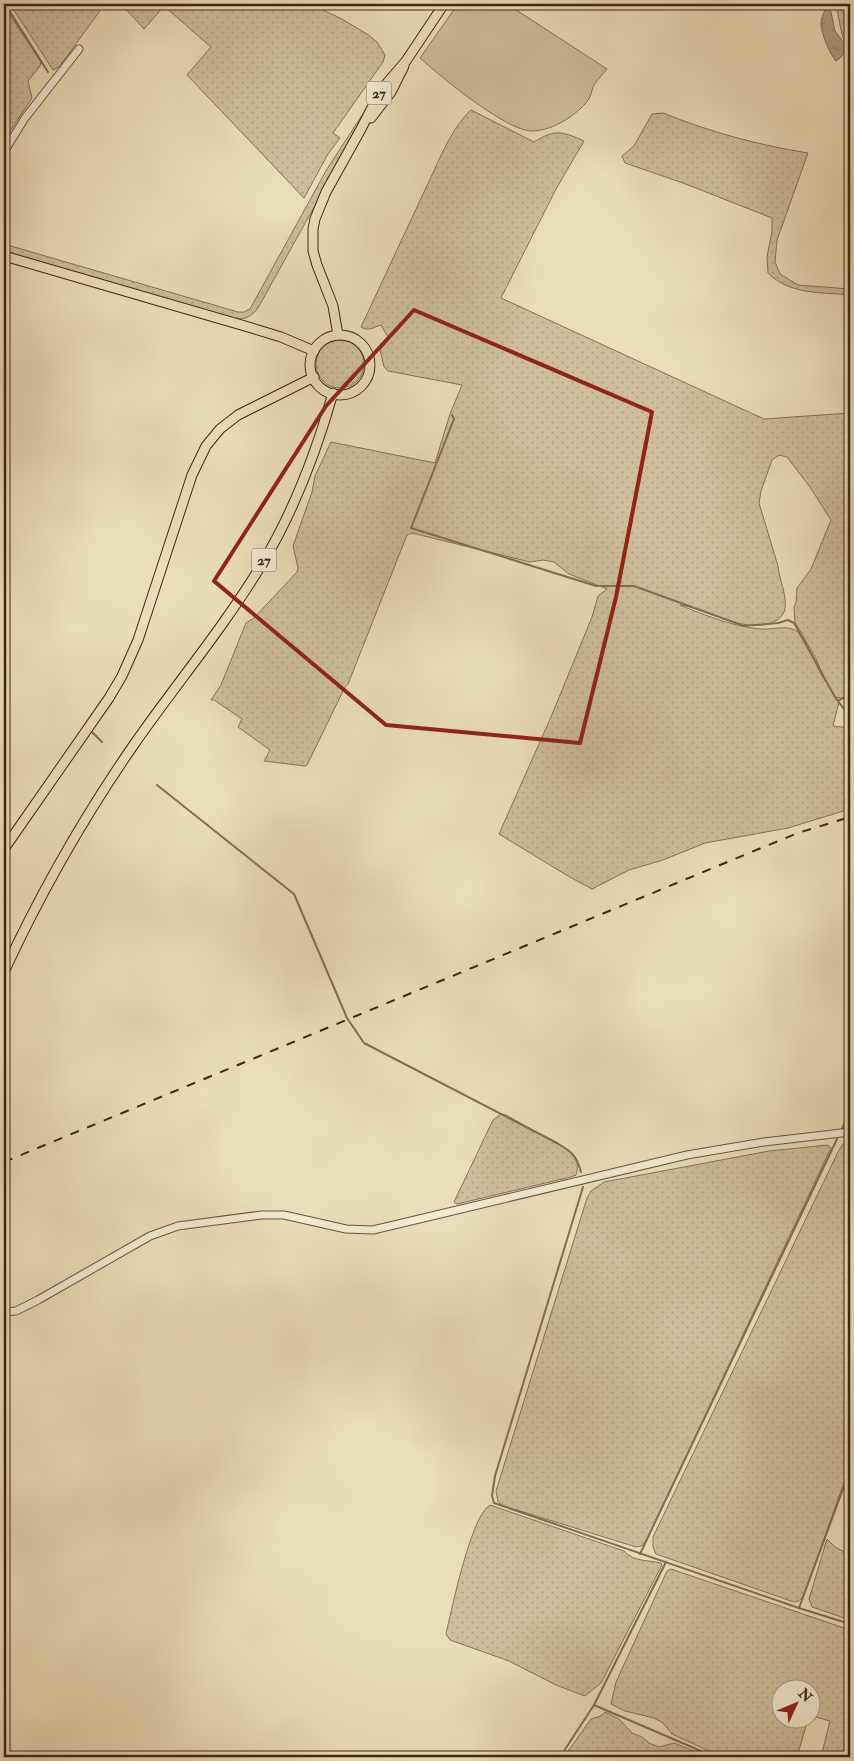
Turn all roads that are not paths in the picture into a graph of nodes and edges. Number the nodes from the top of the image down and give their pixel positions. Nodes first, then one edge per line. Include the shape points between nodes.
1 (444, 4) edge
2 (79, 49) dead end
3 (4, 152) edge
4 (4, 256) edge
5 (338, 335) junction
6 (314, 351) junction
7 (314, 378) junction
8 (334, 394) junction
9 (4, 849) edge
10 (4, 972) edge
11 (850, 1132) edge
12 (4, 1312) edge

1 - 5 main road, 27 via 406,61 391,92 361,130 316,216 312,244 333,306
2 - 3 street via 25,118
4 - 6 main road via 263,332
5 - 6 main road via 324,340
5 - 8 main road via 350,336 363,345 369,355 370,369 365,382 356,390
6 - 7 main road via 311,364
7 - 8 main road via 323,389
7 - 9 main road via 238,416 206,446 192,475 138,640 122,676
8 - 10 main road, 27 via 307,474 262,563 88,816 44,891
11 - 12 street via 687,1155 373,1230 346,1229 284,1215 178,1226 150,1236 16,1311

